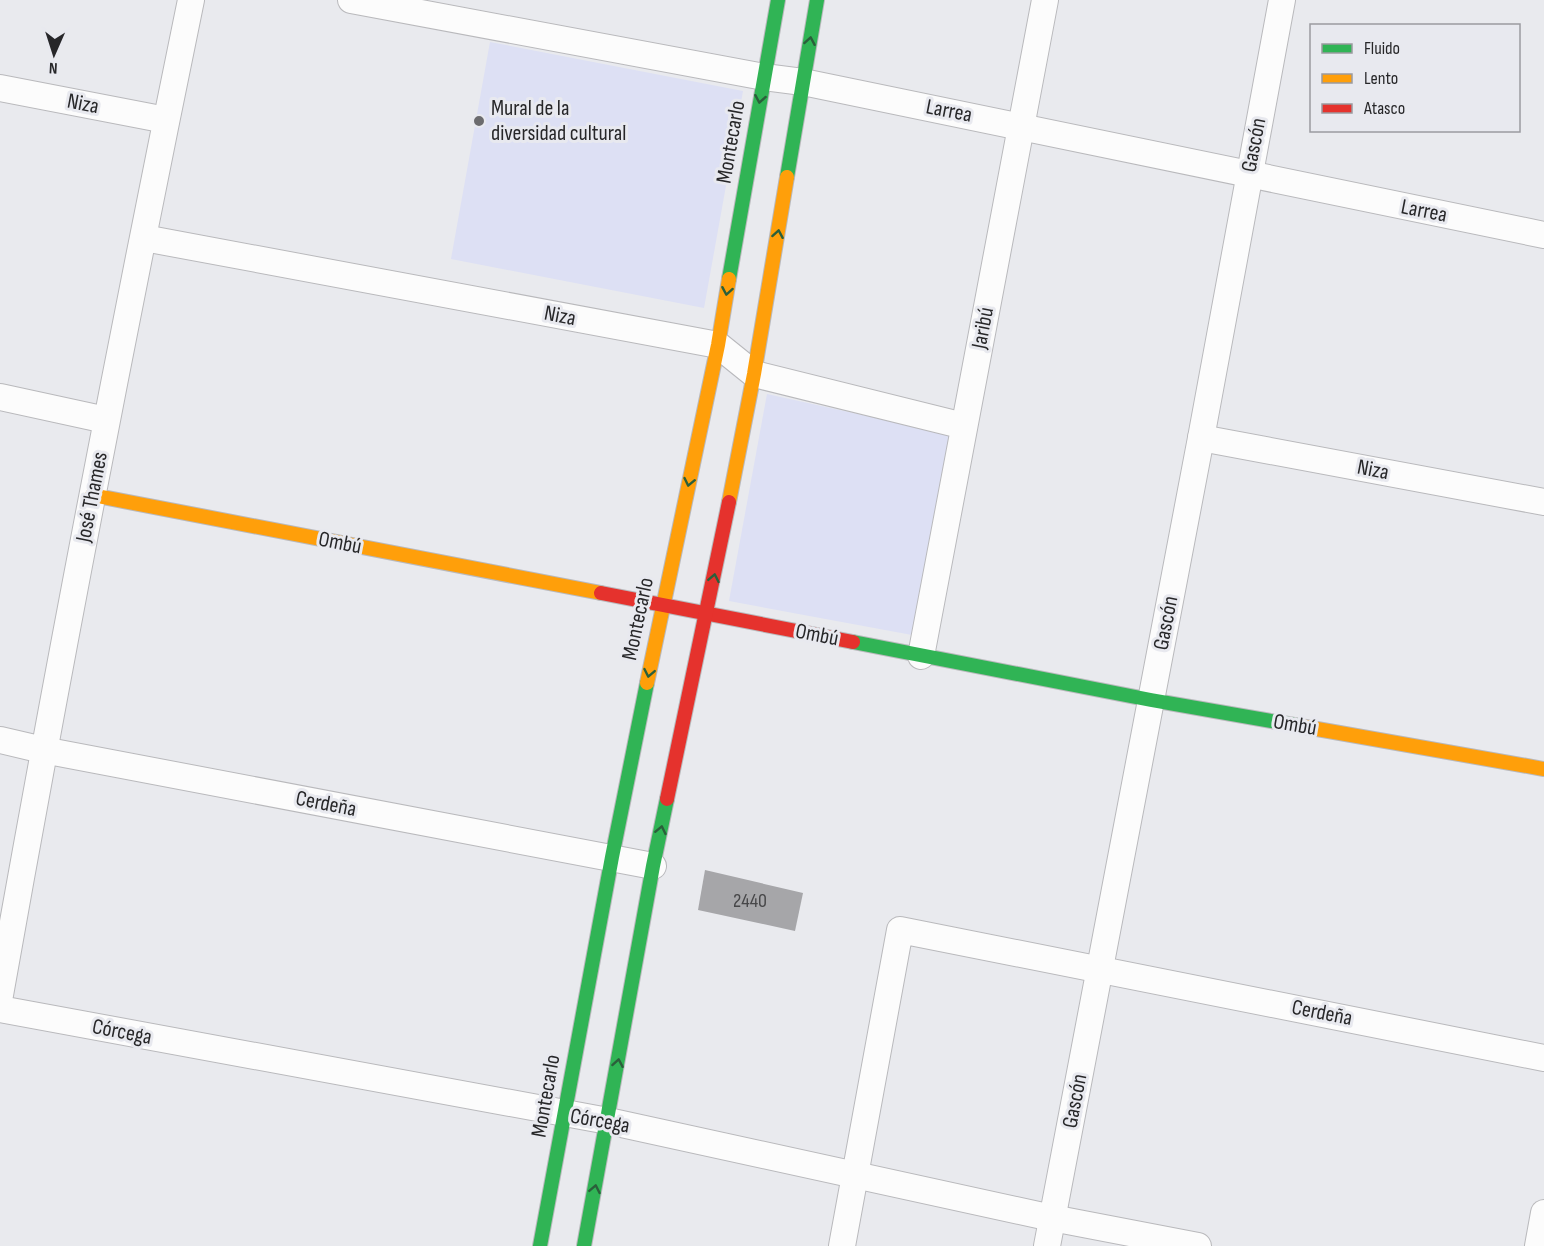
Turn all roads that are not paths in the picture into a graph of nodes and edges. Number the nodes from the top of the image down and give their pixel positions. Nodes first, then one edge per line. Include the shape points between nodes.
1 (191, 0) edge
2 (351, 0) edge
3 (778, 0) edge
4 (817, 0) edge
5 (1045, 0) edge
6 (1282, 0) edge
7 (764, 77) junction
8 (804, 82) junction
9 (0, 88) edge
10 (166, 120) junction
11 (1022, 126) junction
12 (1249, 175) junction
13 (1544, 235) edge
14 (144, 238) junction
15 (718, 345) junction
16 (754, 374) junction
17 (0, 397) edge
18 (106, 420) junction
19 (964, 426) junction
20 (1201, 438) junction
21 (92, 495) junction
22 (1544, 502) edge
23 (662, 606) junction
24 (706, 614) junction
25 (921, 656) junction
26 (1151, 700) junction
27 (0, 740) edge
28 (43, 750) junction
29 (1544, 769) edge
30 (612, 857) junction
31 (653, 866) junction
32 (1100, 969) junction
33 (0, 995) edge
34 (0, 1009) edge
35 (1544, 1058) edge
36 (564, 1114) junction
37 (608, 1121) junction
38 (856, 1175) junction
39 (1544, 1213) edge
40 (1052, 1218) junction
41 (540, 1246) edge
42 (584, 1246) edge
43 (842, 1246) edge
44 (1047, 1246) edge
45 (1198, 1246) edge
46 (1538, 1246) edge

1 - 10 street, José Thames
2 - 7 street, Larrea
3 - 7 main road, Montecarlo
8 -> 4 main road
5 - 11 street, Jaribú
6 - 12 street, Gascón
7 - 8 street, Larrea
7 -> 15 main road, Montecarlo
8 - 11 street, Larrea
16 -> 8 main road
9 - 10 street, Niza
10 - 14 street, José Thames
11 - 12 street, Larrea
11 - 19 street, Jaribú
12 - 13 street, Larrea
12 - 20 street, Gascón
14 - 15 street, Niza
14 - 18 street, José Thames
15 - 16 street, Niza
15 -> 23 main road, Montecarlo
16 - 19 street, Niza
24 -> 16 main road
17 - 18 street
18 - 21 street, José Thames
19 - 25 street, Jaribú
20 - 22 street, Niza
20 - 26 street, Gascón
21 - 23 main road, Ombú
21 - 28 street, José Thames
23 - 24 main road, Ombú
23 -> 30 main road, Montecarlo
24 - 25 main road, Ombú
31 -> 24 main road
25 - 26 main road, Ombú
26 - 29 main road, Ombú
26 - 32 street, Gascón
27 - 28 street, Cerdeña
28 - 30 street, Cerdeña
28 - 33 street, José Thames
30 - 31 street, Cerdeña
30 - 36 main road, Montecarlo
37 -> 31 main road
32 - 35 street, Cerdeña
32 - 38 street, Cerdeña via 900,930
32 - 40 street, Gascón
34 - 36 street, Córcega
36 - 37 street, Córcega
36 - 41 main road, Montecarlo
37 - 38 street, Córcega
42 -> 37 main road
38 - 40 street, Córcega
38 - 43 street
39 - 46 street
40 - 44 street, Gascón
40 - 45 street, Córcega

